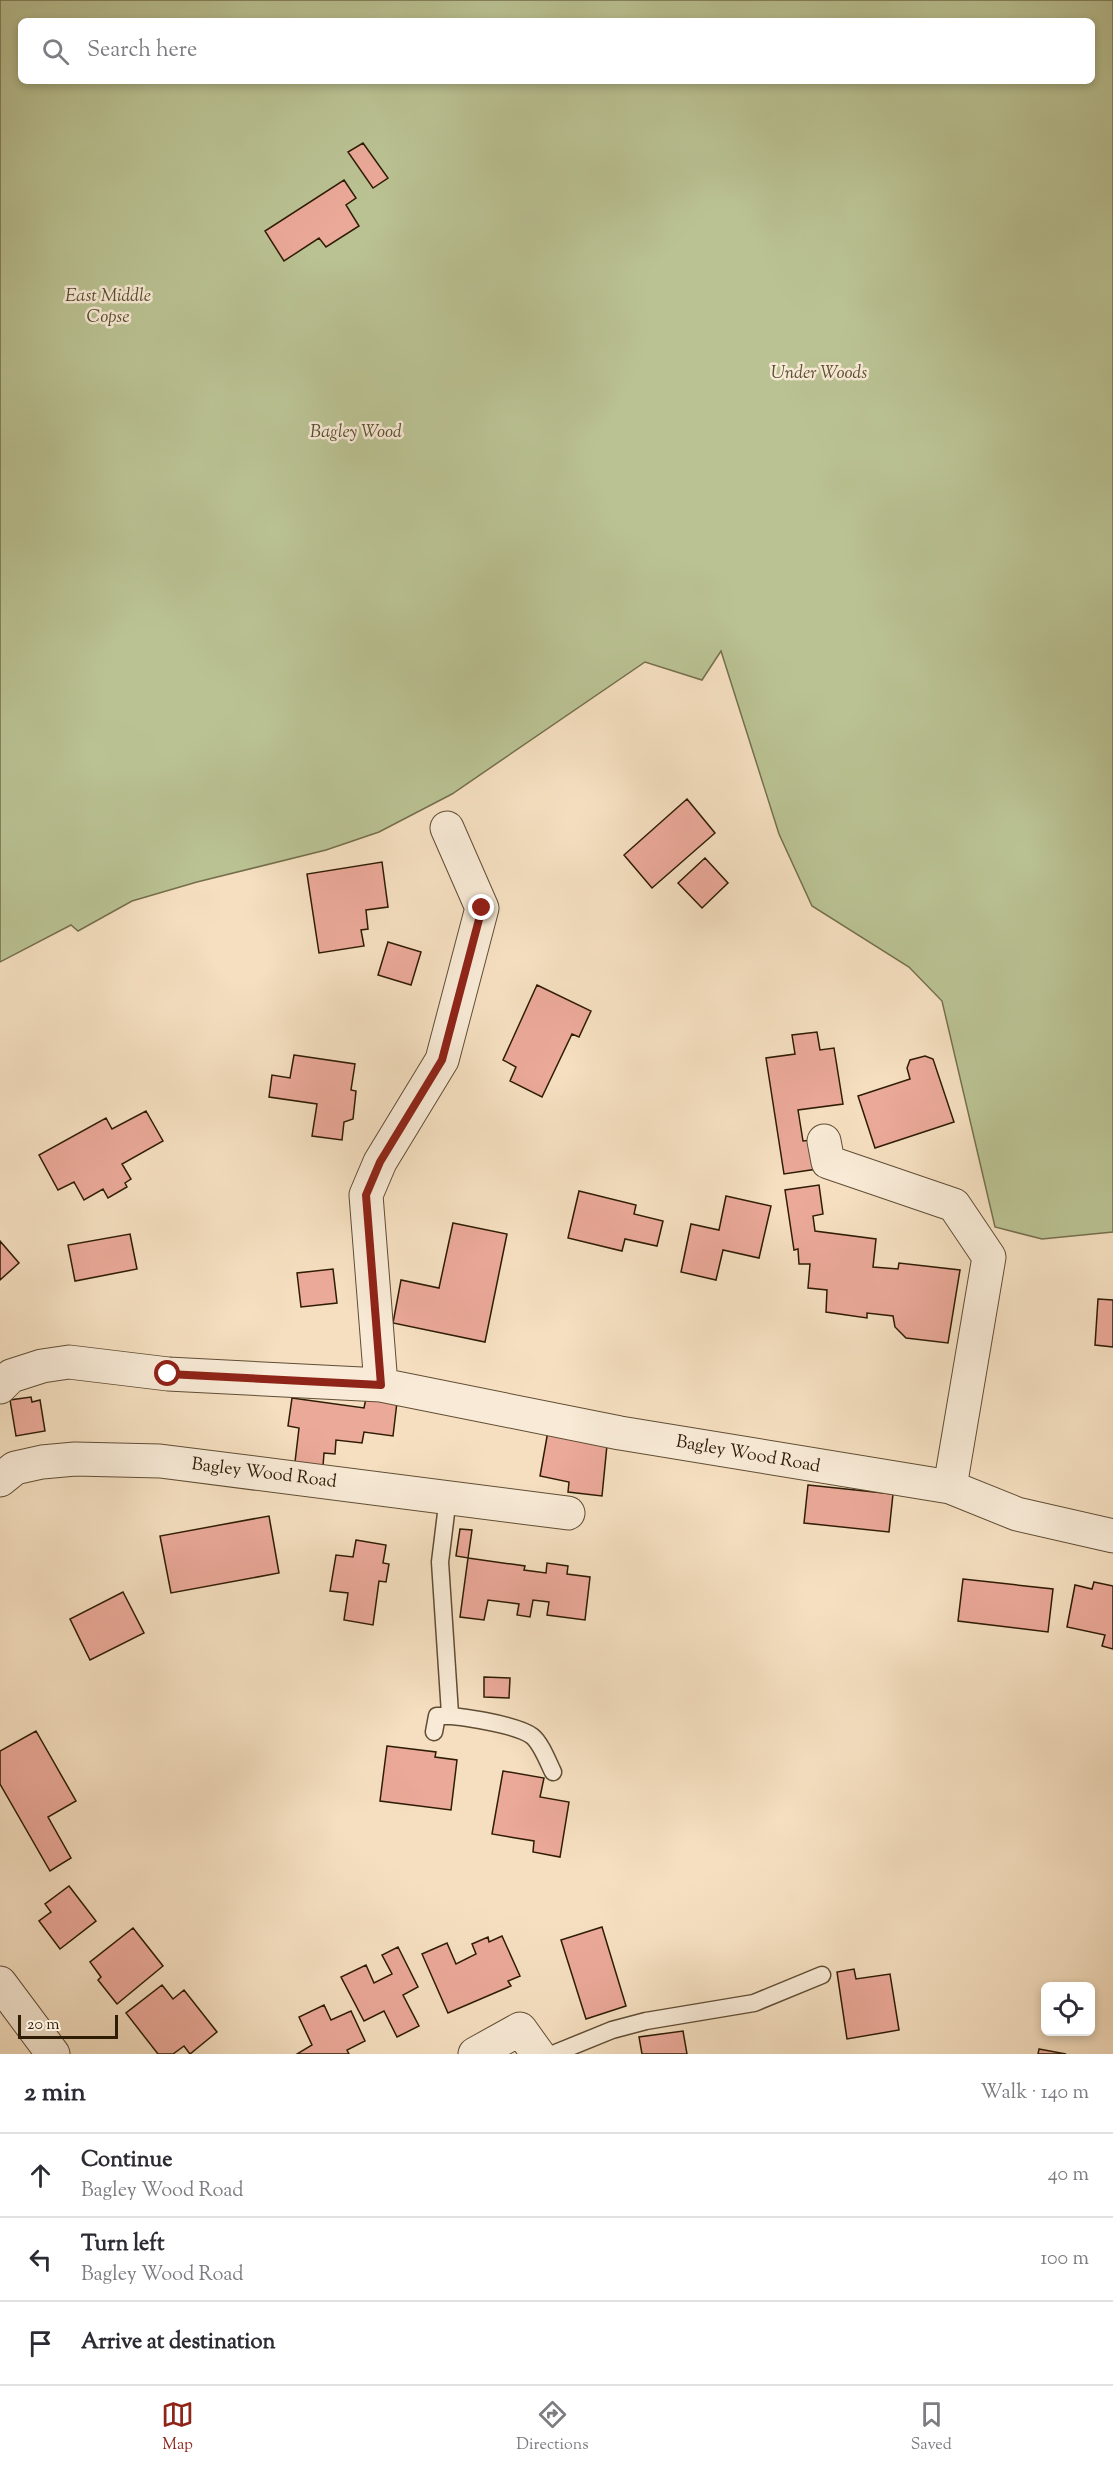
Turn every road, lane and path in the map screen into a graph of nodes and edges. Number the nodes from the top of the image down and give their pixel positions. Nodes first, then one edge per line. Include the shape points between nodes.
1 (447, 828) dead end
2 (824, 1141) dead end
3 (381, 1385) junction
4 (0, 1388) edge
5 (0, 1480) edge
6 (950, 1487) junction
7 (448, 1497) junction
8 (568, 1513) dead end
9 (1113, 1536) edge
10 (450, 1714) junction
11 (435, 1732) dead end
12 (554, 1772) dead end
13 (822, 1975) dead end
14 (0, 1983) edge
15 (53, 2054) edge
16 (475, 2054) edge
17 (538, 2054) edge
18 (554, 2054) edge

1 - 3 street via 482,908 442,1060 380,1162 366,1195
2 - 6 street via 828,1162 954,1205 989,1257
3 - 4 street, Bagley Wood Road via 168,1374 69,1362 11,1376
3 - 6 street, Bagley Wood Road via 620,1434
5 - 7 street, Bagley Wood Road via 15,1468 42,1462 160,1461
6 - 9 street, Bagley Wood Road via 1017,1514
7 - 8 street, Bagley Wood Road
7 - 10 lane via 440,1562
10 - 11 lane via 437,1716
10 - 12 lane via 532,1736
13 - 18 lane via 754,2003 612,2030
14 - 15 street
16 - 17 street via 520,2029

